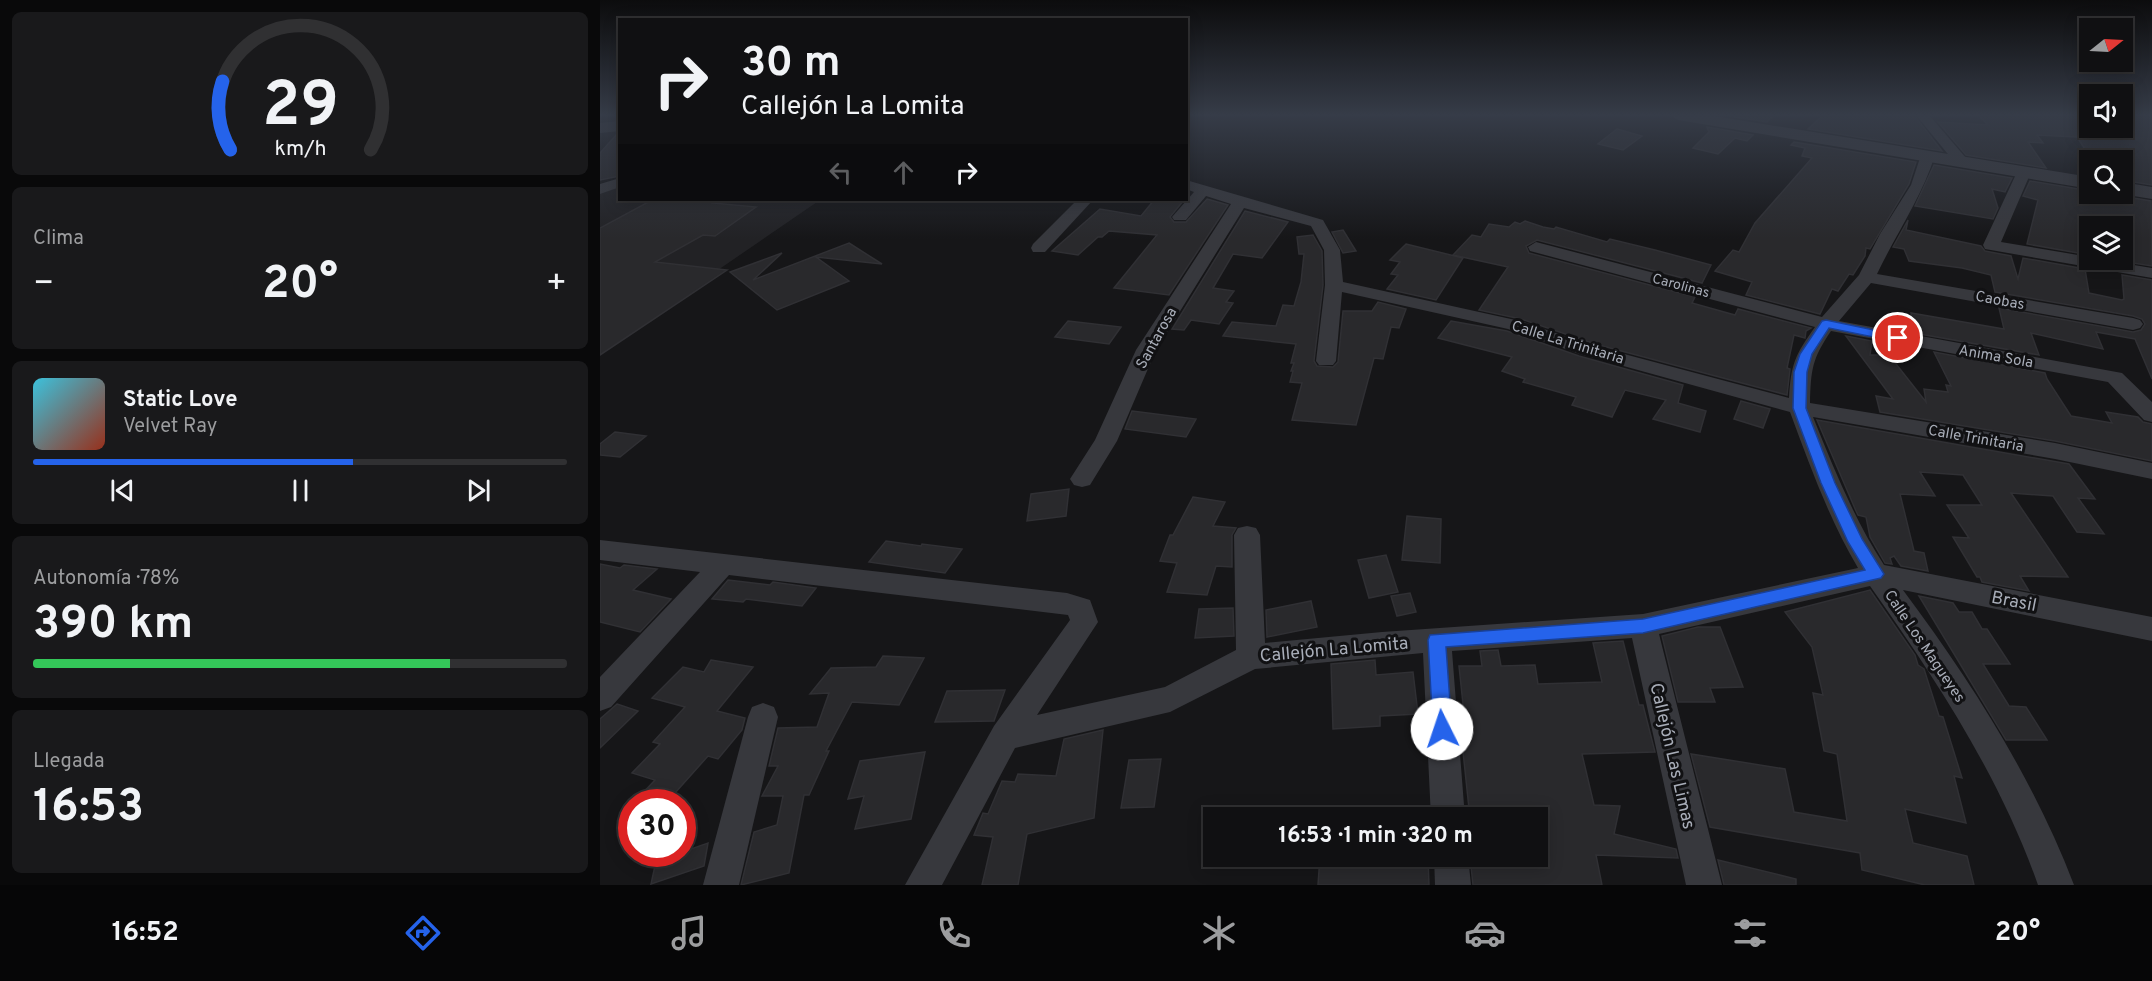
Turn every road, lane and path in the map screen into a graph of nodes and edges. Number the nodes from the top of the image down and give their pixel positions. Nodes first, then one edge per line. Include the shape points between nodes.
1 (1928, 156) edge
2 (1935, 156) edge
3 (1957, 156) edge
4 (1961, 161) junction
5 (2024, 172) junction
6 (2079, 181) edge
7 (618, 184) edge
8 (1188, 185) edge
9 (600, 189) edge
10 (1204, 189) junction
11 (2133, 190) edge
12 (2152, 193) edge
13 (1084, 201) edge
14 (1240, 202) junction
15 (1179, 217) dead end
16 (1536, 247) dead end
17 (1039, 248) dead end
18 (2152, 273) edge
19 (1867, 277) junction
20 (1334, 285) junction
21 (1826, 324) junction
22 (2133, 324) dead end
23 (1326, 361) dead end
24 (1799, 408) junction
25 (2152, 415) edge
26 (2152, 471) edge
27 (1082, 479) dead end
28 (1247, 535) dead end
29 (600, 550) edge
30 (723, 564) junction
31 (1876, 574) junction
32 (1643, 626) junction
33 (2152, 629) edge
34 (1437, 640) junction
35 (1251, 657) junction
36 (600, 698) edge
37 (763, 717) dead end
38 (1005, 736) junction
39 (1447, 807) edge
40 (1452, 867) edge
41 (721, 885) edge
42 (923, 885) edge
43 (1453, 885) edge
44 (1704, 885) edge
45 (2056, 885) edge

1 - 19 street, Calle Los Magueyes via 1918,185
2 - 4 street
3 - 4 street
4 - 5 street
5 - 6 street
5 - 18 street via 1990,245
7 - 9 street
8 - 10 street
10 - 14 street
10 - 15 street
11 - 12 street
13 - 17 street
14 - 20 street via 1317,223 1332,250
14 - 27 street, Santarosa via 1146,350 1106,441
16 - 21 street, Carolinas
19 - 21 street, Calle Los Magueyes
19 - 22 street, Caobas
20 - 23 street
20 - 24 street, Calle La Trinitaria via 1513,324 1587,350
21 - 24 street, Calle Los Magueyes via 1806,354
21 - 25 street, Anima Sola via 2115,377
24 - 26 street, Calle Trinitaria
24 - 31 street, Calle Los Magueyes via 1828,483
28 - 35 street
29 - 30 street
30 - 36 street
30 - 38 street via 1067,604 1080,609 1084,622
31 - 32 street, Callejón La Lomita
31 - 33 street, Brasil
31 - 45 street, Calle Los Magueyes via 1925,641 1995,752
32 - 34 street, Callejón La Lomita
32 - 44 street, Callejón Las Limas
34 - 35 street, Callejón La Lomita
34 - 39 street
35 - 38 street, Callejón La Lomita via 1170,699
37 - 41 street
38 - 42 street
40 - 43 street

